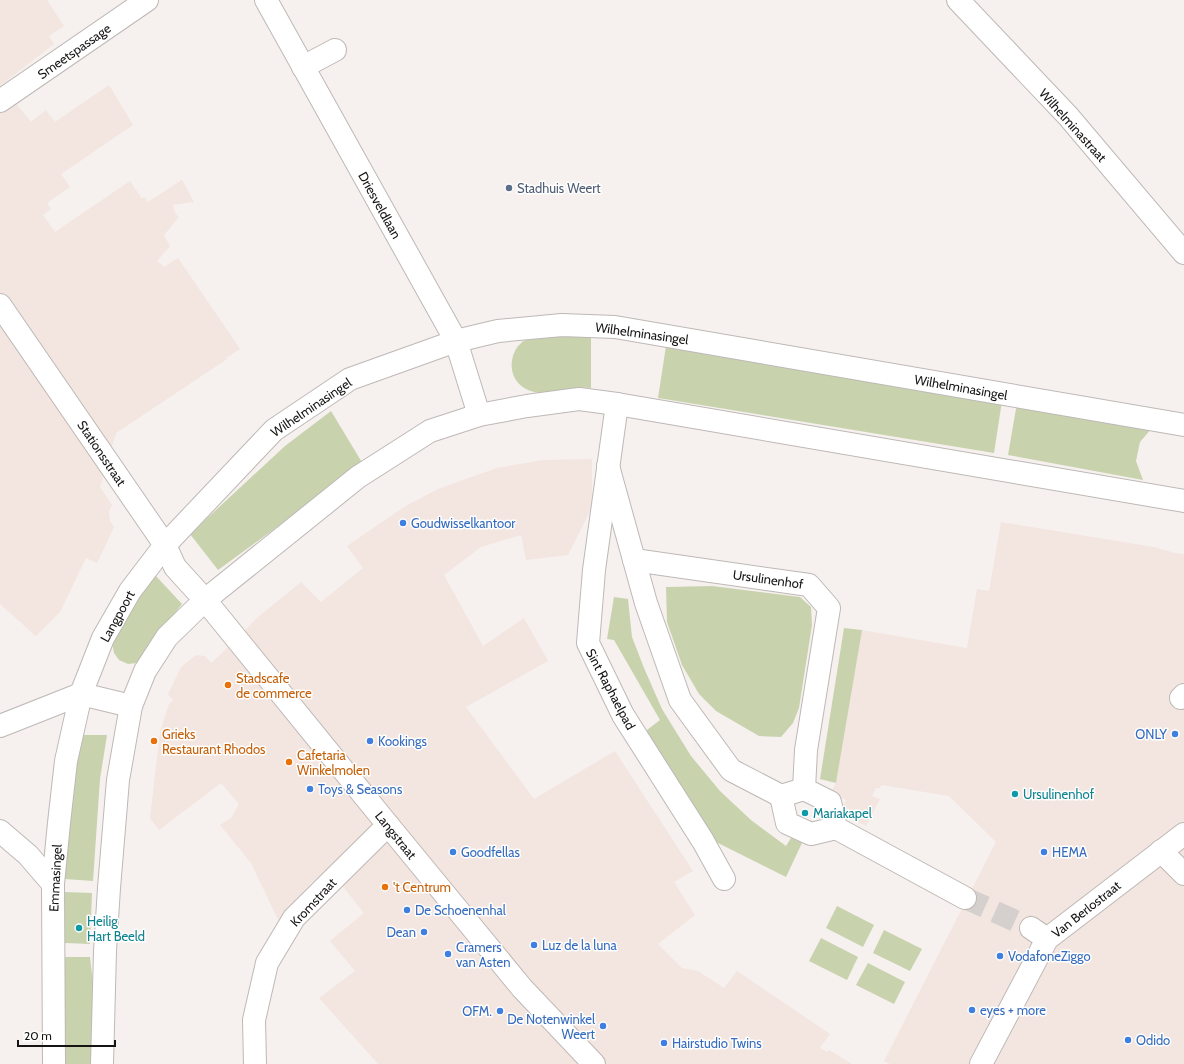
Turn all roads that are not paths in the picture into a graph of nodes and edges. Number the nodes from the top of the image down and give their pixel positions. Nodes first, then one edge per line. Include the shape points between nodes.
1 (147, 0) edge
2 (266, 0) edge
3 (958, 0) edge
4 (335, 50) dead end
5 (303, 67) junction
6 (0, 101) edge
7 (1184, 253) edge
8 (0, 305) edge
9 (456, 341) junction
10 (617, 404) junction
11 (479, 415) junction
12 (1184, 425) edge
13 (608, 466) junction
14 (1184, 501) edge
15 (165, 545) junction
16 (634, 560) junction
17 (205, 600) junction
18 (81, 694) junction
19 (132, 706) junction
20 (0, 726) edge
21 (804, 790) junction
22 (781, 796) junction
23 (388, 825) junction
24 (836, 828) junction
25 (0, 831) edge
26 (1184, 834) edge
27 (1161, 851) junction
28 (1184, 874) edge
29 (724, 879) dead end
30 (53, 884) junction
31 (965, 898) tunnel mouth
32 (54, 1064) edge
33 (102, 1064) edge
34 (254, 1064) edge
35 (594, 1064) edge
36 (981, 1064) edge

1 - 6 street, Smeetspassage
2 - 5 street, Driesveldlaan
3 - 7 street, Wilhelminastraat via 1068,116
4 - 5 street
5 - 9 street, Driesveldlaan
8 - 15 street, Stationsstraat
9 - 11 street, Driesveldlaan
9 - 12 street, Wilhelminasingel via 498,331 562,325 615,327
9 - 15 street, Wilhelminasingel via 350,379 274,430
10 - 11 street via 579,399
10 - 13 street, Sint Raphaelpad
10 - 14 street
11 - 17 street via 430,431 358,477
13 - 16 street
13 - 29 street, Sint Raphaelpad via 594,570 588,644 623,715 703,841
15 - 17 street, Stationsstraat via 175,567
15 - 18 street, Langpoort via 130,591 103,638
16 - 21 street, Ursulinenhof via 809,585 829,608 806,750
16 - 22 street via 646,603 680,700 731,770
17 - 19 street via 166,637 145,672
17 - 23 street, Langstraat
18 - 19 street
18 - 20 street
18 - 30 street, Emmasingel via 66,761
19 - 33 street via 118,780 110,866
21 - 22 street
21 - 24 street via 830,802
22 - 24 street via 787,823 811,834
23 - 34 street, Kromstraat via 294,918 267,963 254,1020
23 - 35 street, Langstraat via 522,988
24 - 31 street
25 - 30 street via 28,855
26 - 27 street, Van Berlostraat
27 - 28 street
27 - 36 street, Van Berlostraat via 1039,934
30 - 32 street, Emmasingel

